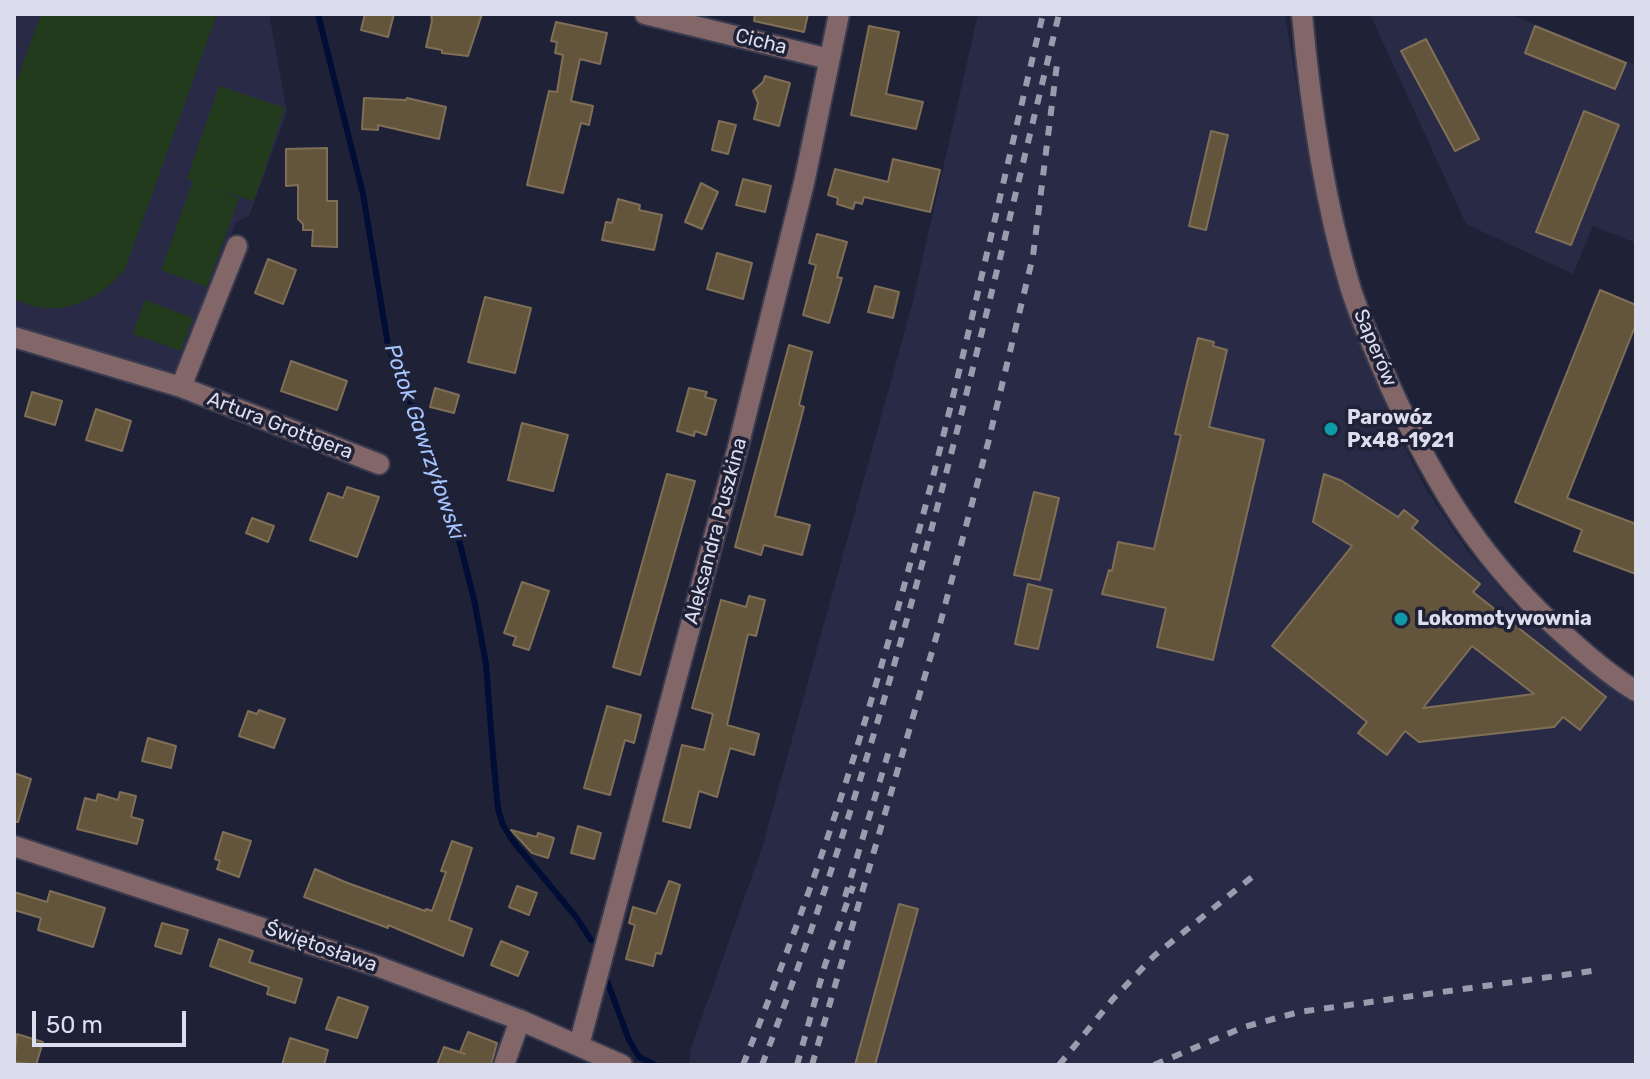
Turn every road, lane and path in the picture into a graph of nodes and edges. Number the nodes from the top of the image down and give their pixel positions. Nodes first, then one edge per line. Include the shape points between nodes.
1 (645, 14) edge
2 (839, 14) edge
3 (1302, 14) edge
4 (829, 59) junction
5 (237, 246) dead end
6 (14, 337) edge
7 (181, 387) junction
8 (379, 464) dead end
9 (1636, 691) edge
10 (14, 846) edge
11 (520, 1020) junction
12 (579, 1045) junction
13 (504, 1065) edge
14 (622, 1065) edge

1 - 4 street, Cicha
2 - 4 street, Aleksandra Puszkina
3 - 9 street, Saperów via 1320,150 1349,283 1423,455 1467,530 1515,588 1587,655
4 - 12 street, Aleksandra Puszkina via 738,447
5 - 7 street, Artura Grottgera
6 - 7 street, Artura Grottgera
7 - 8 street, Artura Grottgera
10 - 11 street, Świętosława via 377,966
11 - 12 street, Świętosława
11 - 13 street
12 - 14 street, Świętosława

